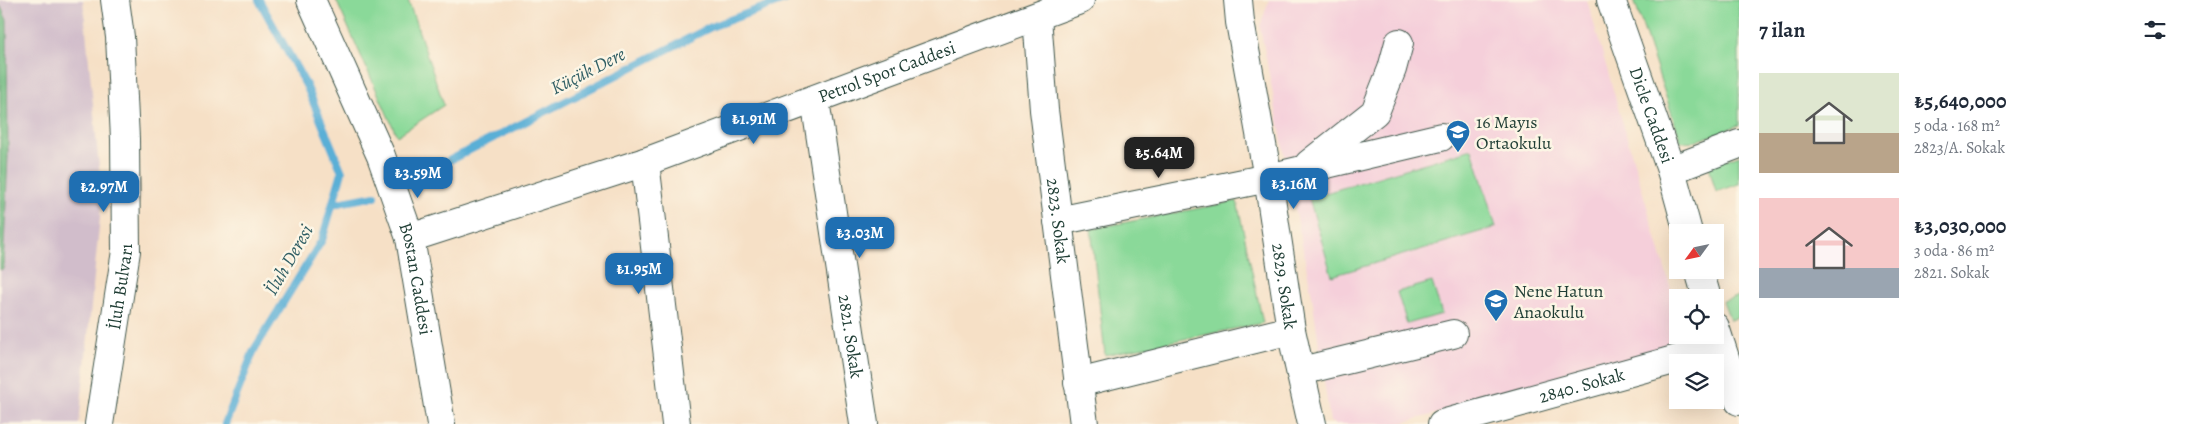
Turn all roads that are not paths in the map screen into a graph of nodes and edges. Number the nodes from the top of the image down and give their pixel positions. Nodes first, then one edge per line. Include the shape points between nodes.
1 (115, 0) edge
2 (311, 0) edge
3 (1080, 0) edge
4 (1238, 0) edge
5 (1611, 0) edge
6 (1037, 17) junction
7 (1399, 42) dead end
8 (815, 100) junction
9 (1442, 137) dead end
10 (1739, 144) edge
11 (645, 162) junction
12 (1302, 170) junction
13 (1671, 170) junction
14 (1268, 178) junction
15 (1058, 221) junction
16 (1686, 224) edge
17 (410, 238) junction
18 (1291, 330) junction
19 (1453, 334) dead end
20 (1696, 344) edge
21 (1720, 344) edge
22 (1301, 371) junction
23 (1078, 383) junction
24 (1739, 401) edge
25 (99, 424) edge
26 (441, 424) edge
27 (676, 424) edge
28 (864, 424) edge
29 (1084, 424) edge
30 (1312, 424) edge
31 (1442, 424) edge

1 - 25 street, İluh Bulvarı via 125,139 126,251
2 - 17 street, Bostan Caddesi via 381,156
3 - 6 street, Petrol Spor Caddesi
4 - 14 street, 2829. Sokak
5 - 13 street, Dicle Caddesi
6 - 8 street, Petrol Spor Caddesi
6 - 15 street, 2823. Sokak via 1044,110
7 - 12 street via 1375,112
8 - 11 street, Petrol Spor Caddesi
8 - 28 street, 2821. Sokak
9 - 12 street
10 - 13 street
11 - 17 street, Petrol Spor Caddesi
11 - 27 street
12 - 14 street
13 - 16 street, Dicle Caddesi
14 - 15 street
14 - 18 street, 2829. Sokak
15 - 23 street, 2823. Sokak
17 - 26 street, Bostan Caddesi
18 - 22 street, 2829. Sokak
18 - 23 street
19 - 22 street
20 - 31 street, 2840. Sokak
21 - 24 street
22 - 30 street, 2829. Sokak
23 - 29 street, 2823. Sokak

